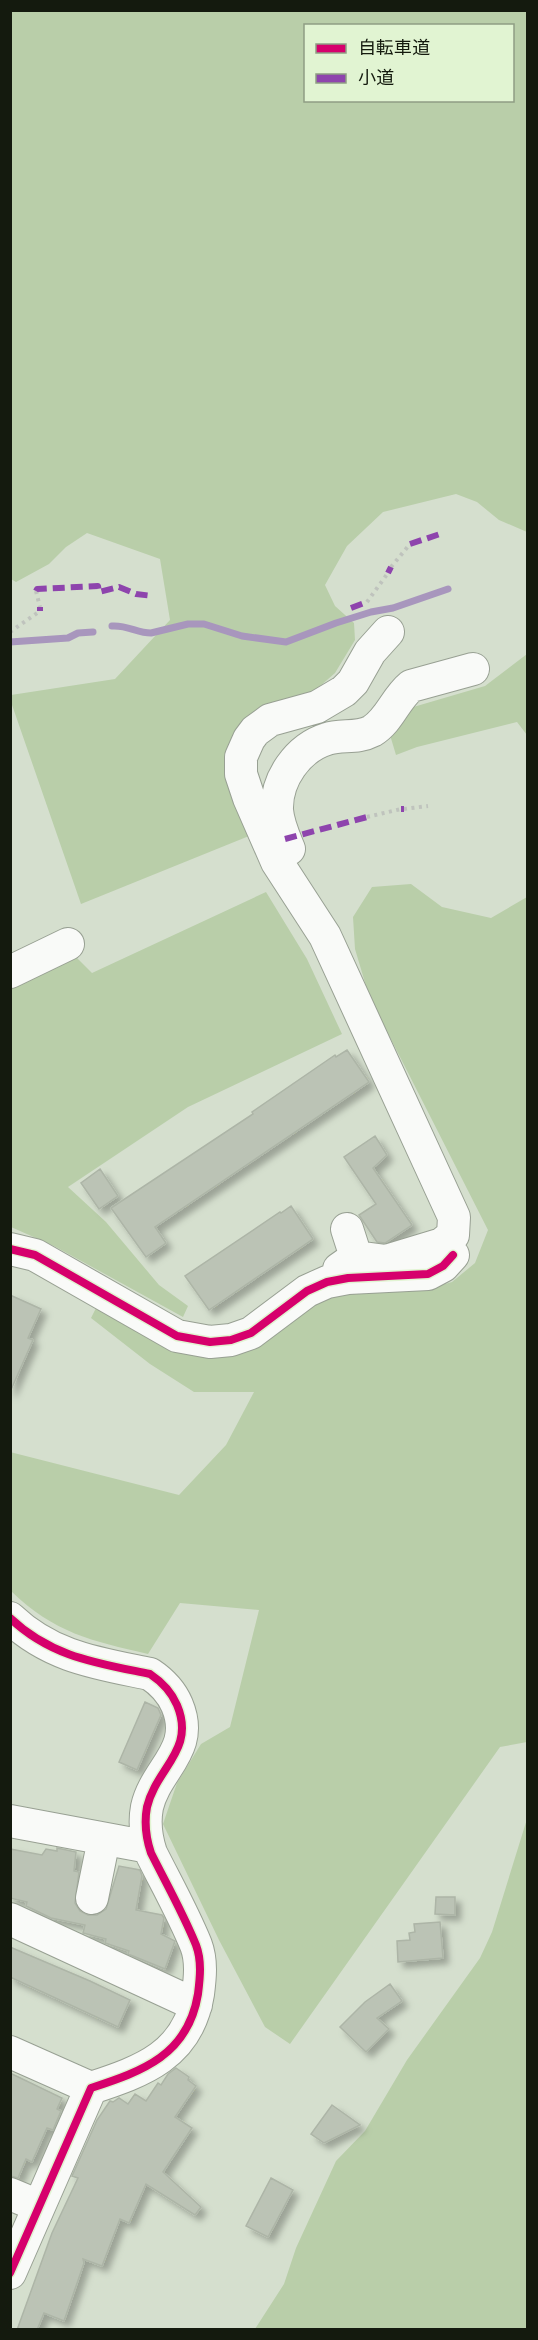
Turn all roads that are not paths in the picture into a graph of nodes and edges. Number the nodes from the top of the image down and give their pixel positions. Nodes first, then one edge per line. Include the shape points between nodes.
1 (388, 632) dead end
2 (472, 669) dead end
3 (325, 936) junction
4 (68, 944) dead end
5 (10, 972) edge
6 (10, 1248) edge
7 (453, 1255) dead end
8 (317, 1286) junction
9 (10, 1618) edge
10 (10, 1821) edge
11 (104, 1839) junction
12 (149, 1847) junction
13 (92, 1898) dead end
14 (10, 1919) edge
15 (196, 2005) junction
16 (10, 2052) edge
17 (91, 2088) junction
18 (10, 2194) edge
19 (39, 2206) junction
20 (10, 2273) edge

1 - 3 street via 344,691 317,707 270,720 249,739 241,756 240,774 277,862
2 - 3 street via 411,686 380,725 361,735 327,738 308,747 287,773 278,799 279,822
3 - 8 street via 454,1217 453,1235 442,1244 386,1261 351,1243
4 - 5 street
6 - 8 street via 35,1255 177,1336 198,1342 231,1340 251,1333
7 - 8 street via 428,1274 348,1278
9 - 12 street via 28,1634 65,1654 150,1674 175,1699 183,1732 175,1756 148,1806
10 - 11 street
11 - 12 street
11 - 13 street
12 - 15 street via 196,1946 201,1965
14 - 15 street
15 - 17 street via 181,2040 169,2052 143,2069
16 - 17 street
17 - 19 street
18 - 19 street
19 - 20 street

